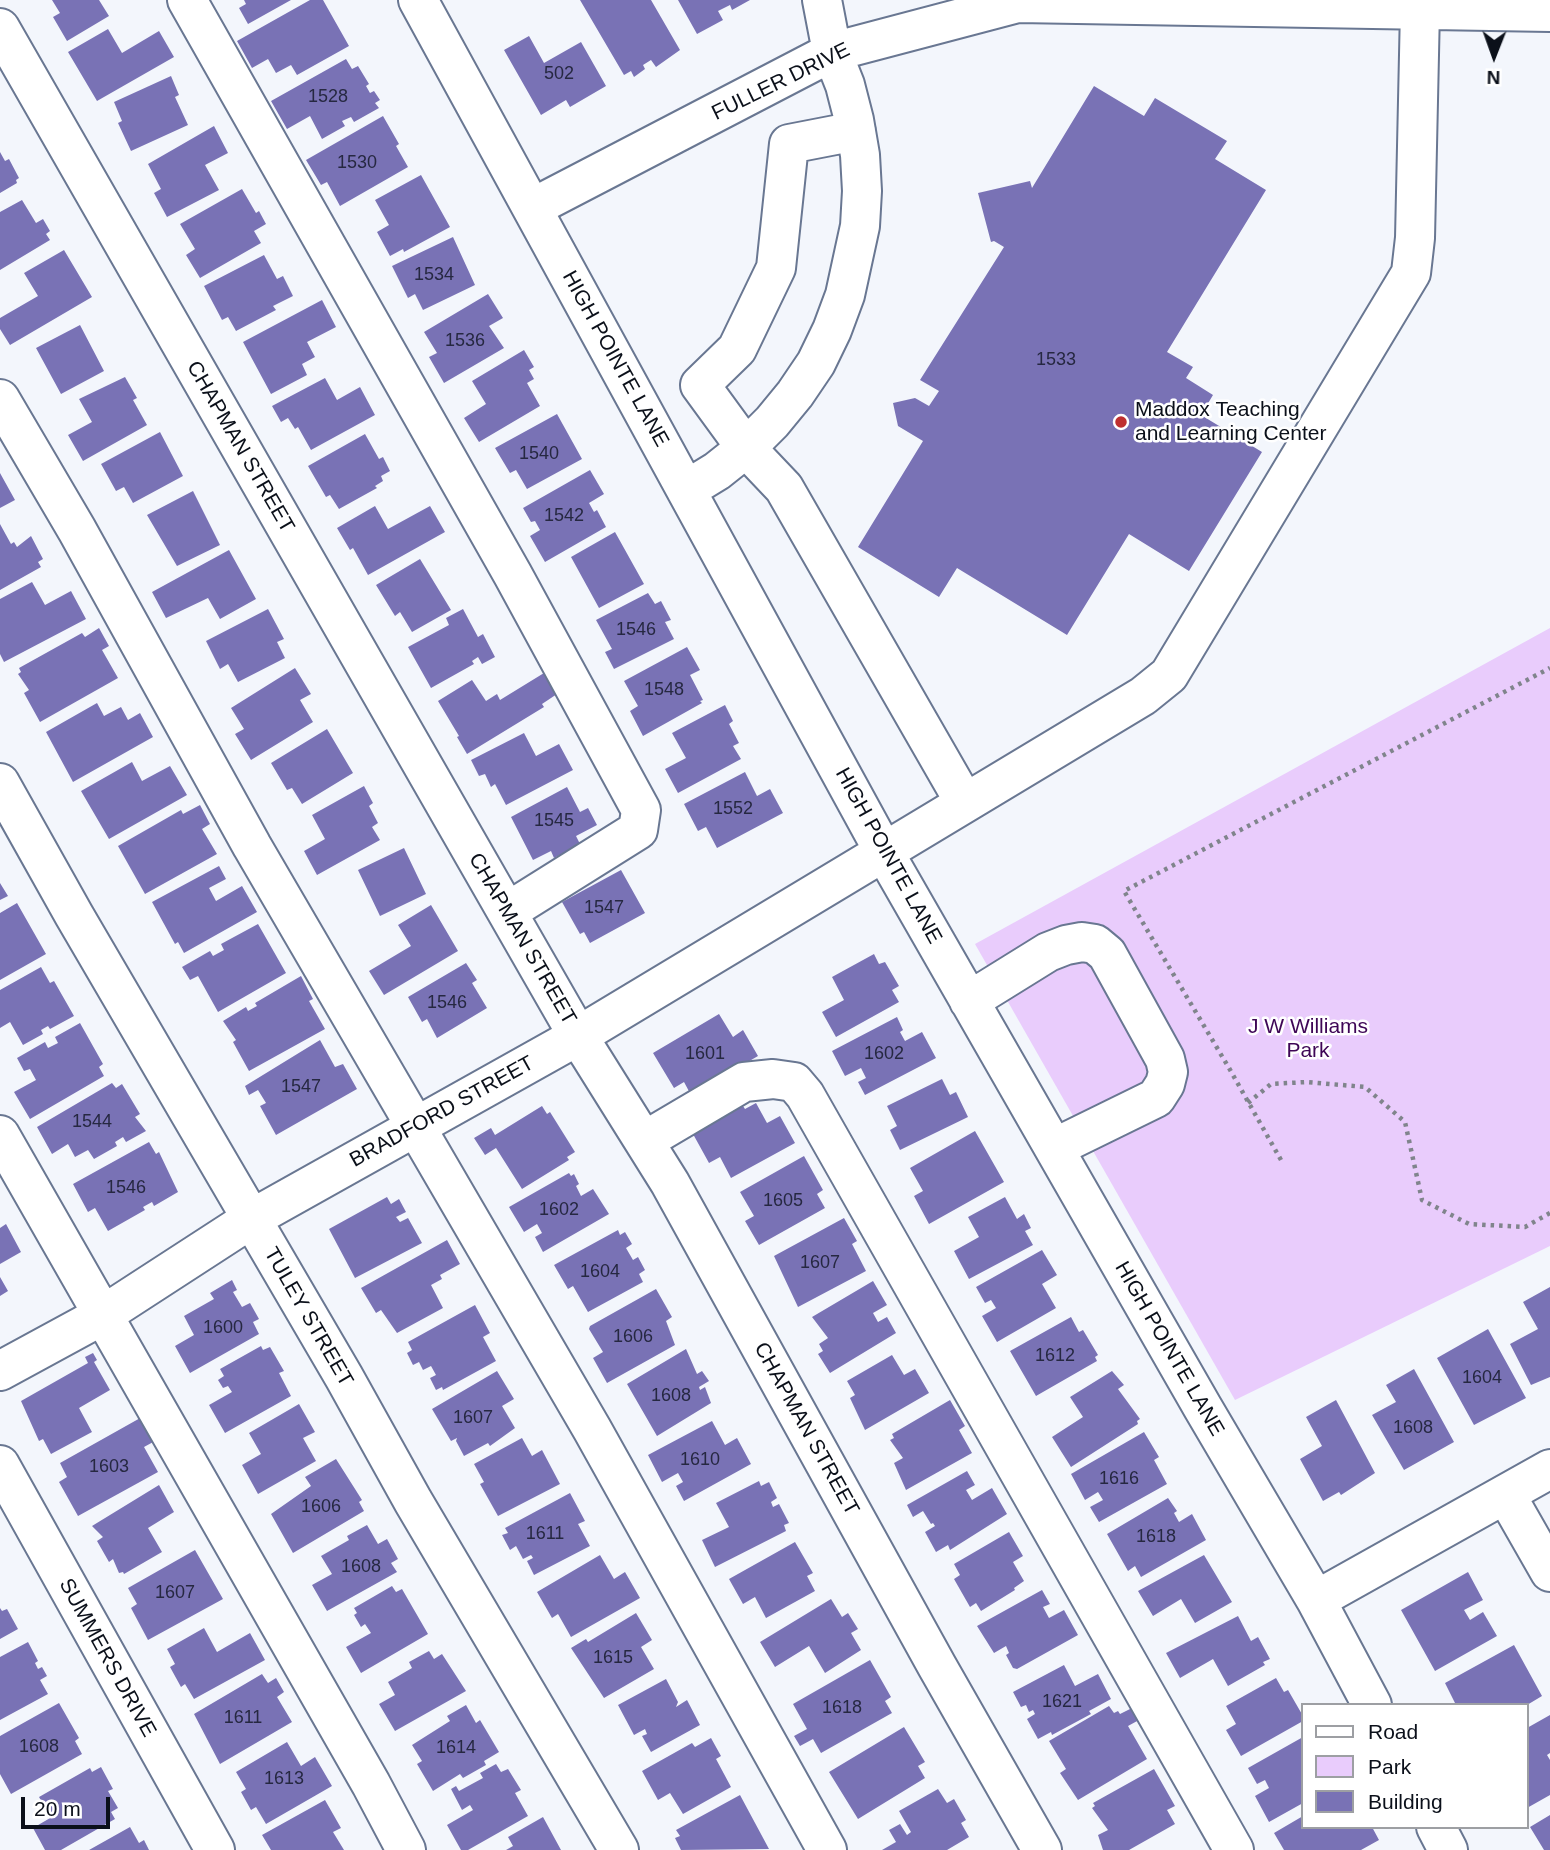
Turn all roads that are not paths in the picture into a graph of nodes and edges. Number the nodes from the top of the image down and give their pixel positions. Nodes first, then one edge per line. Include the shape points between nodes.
1 (187, 0) edge
2 (418, 0) edge
3 (822, 0) edge
4 (1018, 2) edge
5 (1247, 3) edge
6 (1420, 9) junction
7 (1550, 12) edge
8 (0, 29) edge
9 (832, 52) junction
10 (856, 131) junction
11 (532, 208) junction
12 (0, 399) edge
13 (746, 448) junction
14 (686, 491) junction
15 (0, 783) edge
16 (965, 803) junction
17 (884, 852) junction
18 (507, 912) junction
19 (969, 1001) junction
20 (578, 1035) junction
21 (415, 1127) junction
22 (0, 1135) edge
23 (644, 1141) junction
24 (1054, 1148) junction
25 (251, 1219) junction
26 (103, 1315) junction
27 (0, 1371) edge
28 (0, 1465) edge
29 (1550, 1469) edge
30 (1506, 1494) junction
31 (1550, 1572) edge
32 (1316, 1600) junction
33 (1370, 1703) edge
34 (1437, 1829) edge
35 (215, 1850) edge
36 (406, 1850) edge
37 (619, 1850) edge
38 (827, 1850) edge
39 (1042, 1850) edge
40 (1234, 1850) edge
41 (1448, 1850) edge

1 - 18 street via 641,810 638,830
2 - 11 street, HIGH POINTE LANE
3 - 9 street
4 - 5 street, FULLER DRIVE
4 - 9 street, FULLER DRIVE
5 - 6 street, FULLER DRIVE
6 - 7 street, FULLER DRIVE
6 - 16 street, BRADFORD STREET via 1411,272 1169,675 1143,696
8 - 18 street, CHAPMAN STREET
9 - 10 street
9 - 11 street, FULLER DRIVE
10 - 13 street via 860,226 845,295 816,363 772,422
10 - 13 street via 789,144 776,268 737,349 700,385
11 - 14 street, HIGH POINTE LANE
12 - 21 street
13 - 14 street
13 - 16 street via 784,488
14 - 17 street, HIGH POINTE LANE
15 - 25 street, TULEY STREET
16 - 17 street, BRADFORD STREET
17 - 19 street, HIGH POINTE LANE
17 - 20 street, BRADFORD STREET
18 - 20 street, CHAPMAN STREET
19 - 24 street, HIGH POINTE LANE
19 - 24 street via 1066,945 1096,944 1107,954 1165,1059 1165,1084 1156,1098
20 - 21 street, BRADFORD STREET
20 - 23 street, CHAPMAN STREET
21 - 25 street, BRADFORD STREET
21 - 38 street via 592,1429
22 - 26 street
23 - 39 street, CHAPMAN STREET
23 - 40 street via 744,1082 794,1082
24 - 32 street, HIGH POINTE LANE
25 - 26 street, BRADFORD STREET
25 - 37 street, TULEY STREET
26 - 27 street, BRADFORD STREET
26 - 36 street
28 - 35 street, SUMMERS DRIVE
29 - 30 street
30 - 31 street
30 - 32 street
32 - 33 street, HIGH POINTE LANE
34 - 41 street

